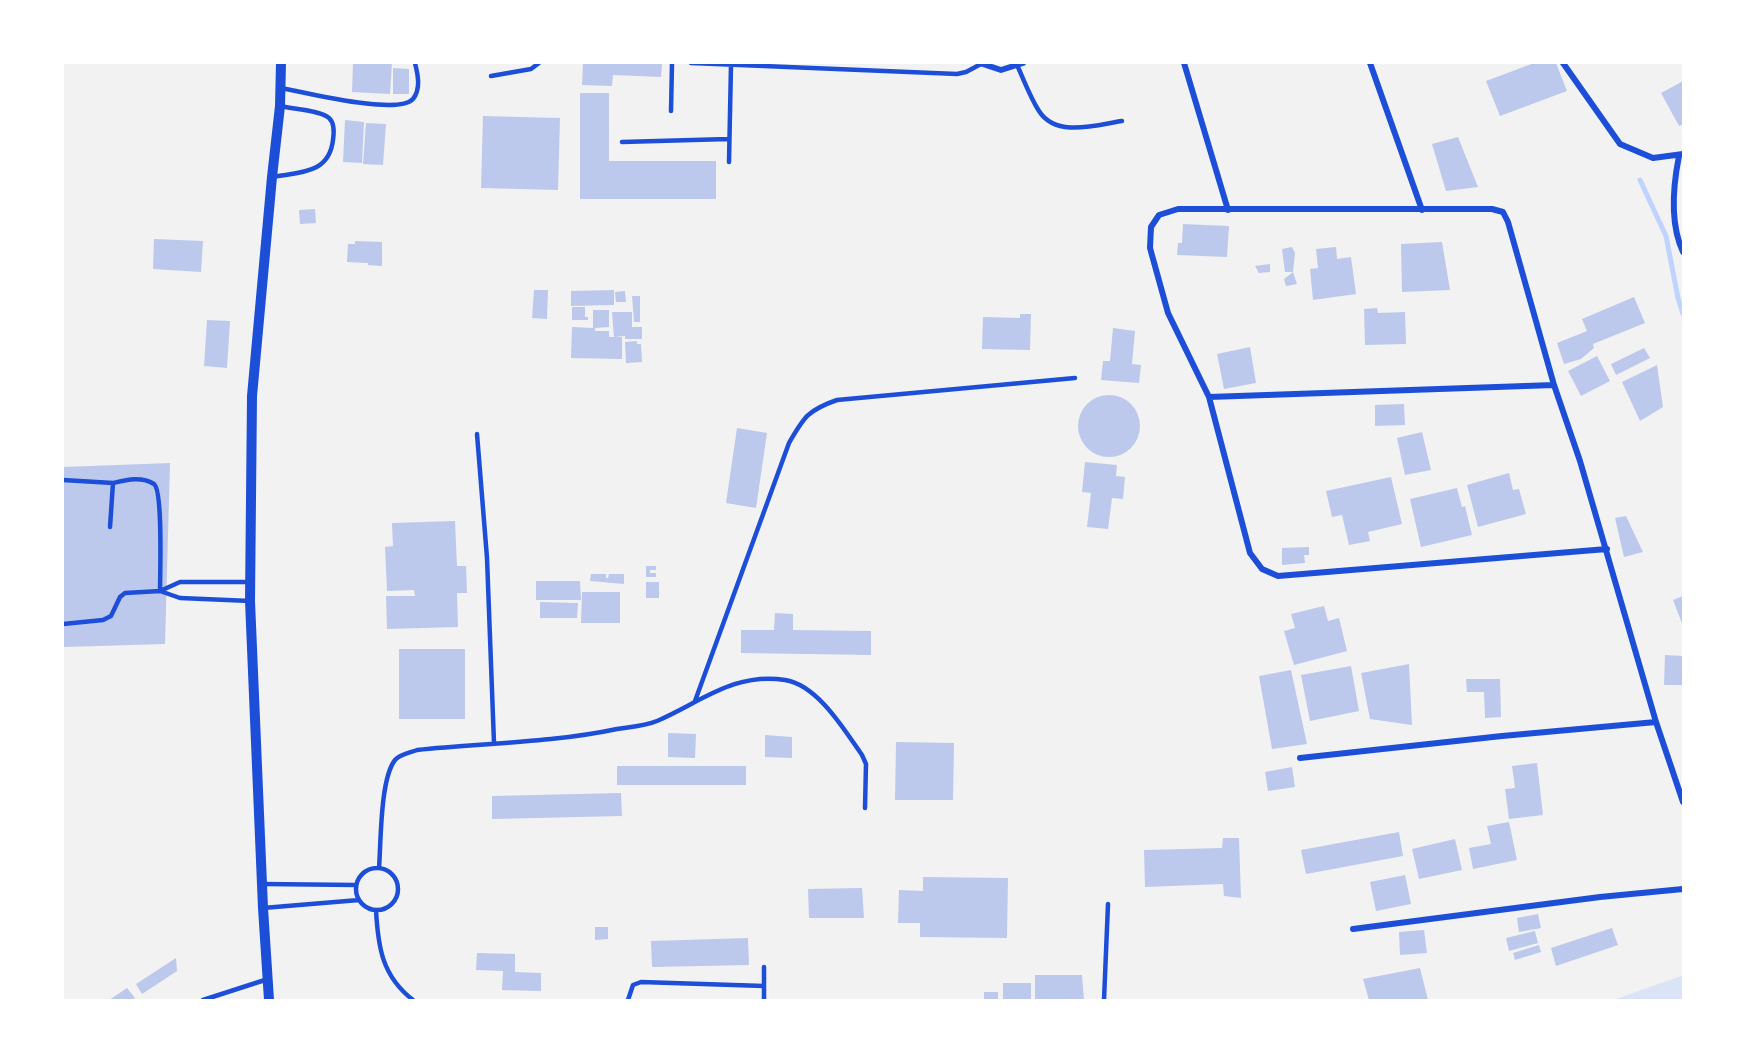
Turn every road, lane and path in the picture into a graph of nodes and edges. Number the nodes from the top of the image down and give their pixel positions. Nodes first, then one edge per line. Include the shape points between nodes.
1 (281, 63) edge
2 (415, 63) edge
3 (539, 63) edge
4 (672, 63) edge
5 (691, 63) edge
6 (980, 63) edge
7 (1184, 63) edge
8 (1370, 63) edge
9 (1563, 63) edge
10 (1020, 64) edge
11 (730, 65) junction
12 (491, 76) dead end
13 (281, 88) junction
14 (280, 106) junction
15 (671, 111) dead end
16 (1122, 121) dead end
17 (728, 139) junction
18 (622, 141) dead end
19 (1681, 155) edge
20 (729, 162) dead end
21 (272, 177) junction
22 (1228, 210) junction
23 (1422, 210) junction
24 (1683, 252) edge
25 (1075, 378) dead end
26 (1554, 385) junction
27 (1209, 398) junction
28 (477, 434) dead end
29 (63, 480) edge
30 (112, 483) junction
31 (110, 527) dead end
32 (1607, 549) junction
33 (250, 582) junction
34 (160, 591) junction
35 (250, 601) junction
36 (63, 624) edge
37 (695, 702) junction
38 (1656, 722) junction
39 (494, 743) junction
40 (1300, 758) dead end
41 (1683, 802) edge
42 (865, 808) dead end
43 (379, 868) junction
44 (262, 884) junction
45 (356, 885) junction
46 (1683, 889) edge
47 (359, 900) junction
48 (1108, 904) dead end
49 (263, 908) junction
50 (376, 910) junction
51 (1353, 929) dead end
52 (764, 967) dead end
53 (268, 978) junction
54 (764, 986) junction
55 (203, 1000) edge
56 (269, 1000) edge
57 (413, 1000) edge
58 (628, 1000) edge
59 (764, 1000) edge
60 (1104, 1000) edge

1 - 13 street
2 - 13 lane via 419,86 412,99 402,105 370,105
3 - 12 lane via 531,69
4 - 15 lane
5 - 11 lane
6 - 10 street via 1001,70
6 - 11 lane via 957,74
7 - 22 street
8 - 23 street
9 - 19 street via 1620,144 1653,158
10 - 16 lane via 1040,112 1050,122 1078,128
11 - 17 lane
13 - 14 street
14 - 21 street
14 - 21 lane via 330,118 334,138 331,154 314,169
17 - 18 lane
17 - 20 lane
19 - 24 street via 1673,204
21 - 33 street via 252,396
22 - 23 street
22 - 27 street via 1178,209 1159,215 1151,228 1150,248 1168,313
23 - 26 street via 1503,212
25 - 37 lane via 837,400 818,407 802,422 789,443
26 - 27 street
26 - 32 street
27 - 32 street via 1251,553 1262,569 1278,576
28 - 39 lane via 487,558
29 - 30 lane
30 - 31 lane
30 - 34 lane via 142,480 158,489
32 - 38 street
33 - 34 lane via 180,582
33 - 35 street
34 - 35 lane via 180,598
34 - 36 lane via 124,593 111,615 103,620
35 - 44 street
37 - 39 lane via 655,722 586,736
37 - 42 lane via 730,684 755,679 787,680 809,691 862,755 866,764
38 - 40 street
38 - 41 street
39 - 43 lane via 417,750 397,758 390,768 385,790
43 - 45 lane via 369,870
43 - 50 lane via 396,879 398,889 390,906
44 - 45 lane
44 - 49 street
45 - 47 lane
46 - 51 street
47 - 49 lane
47 - 50 lane
48 - 60 lane
49 - 53 street
50 - 57 lane via 378,945 399,989
52 - 54 lane
53 - 55 lane
53 - 56 street
54 - 58 lane via 641,982 633,985
54 - 59 lane

